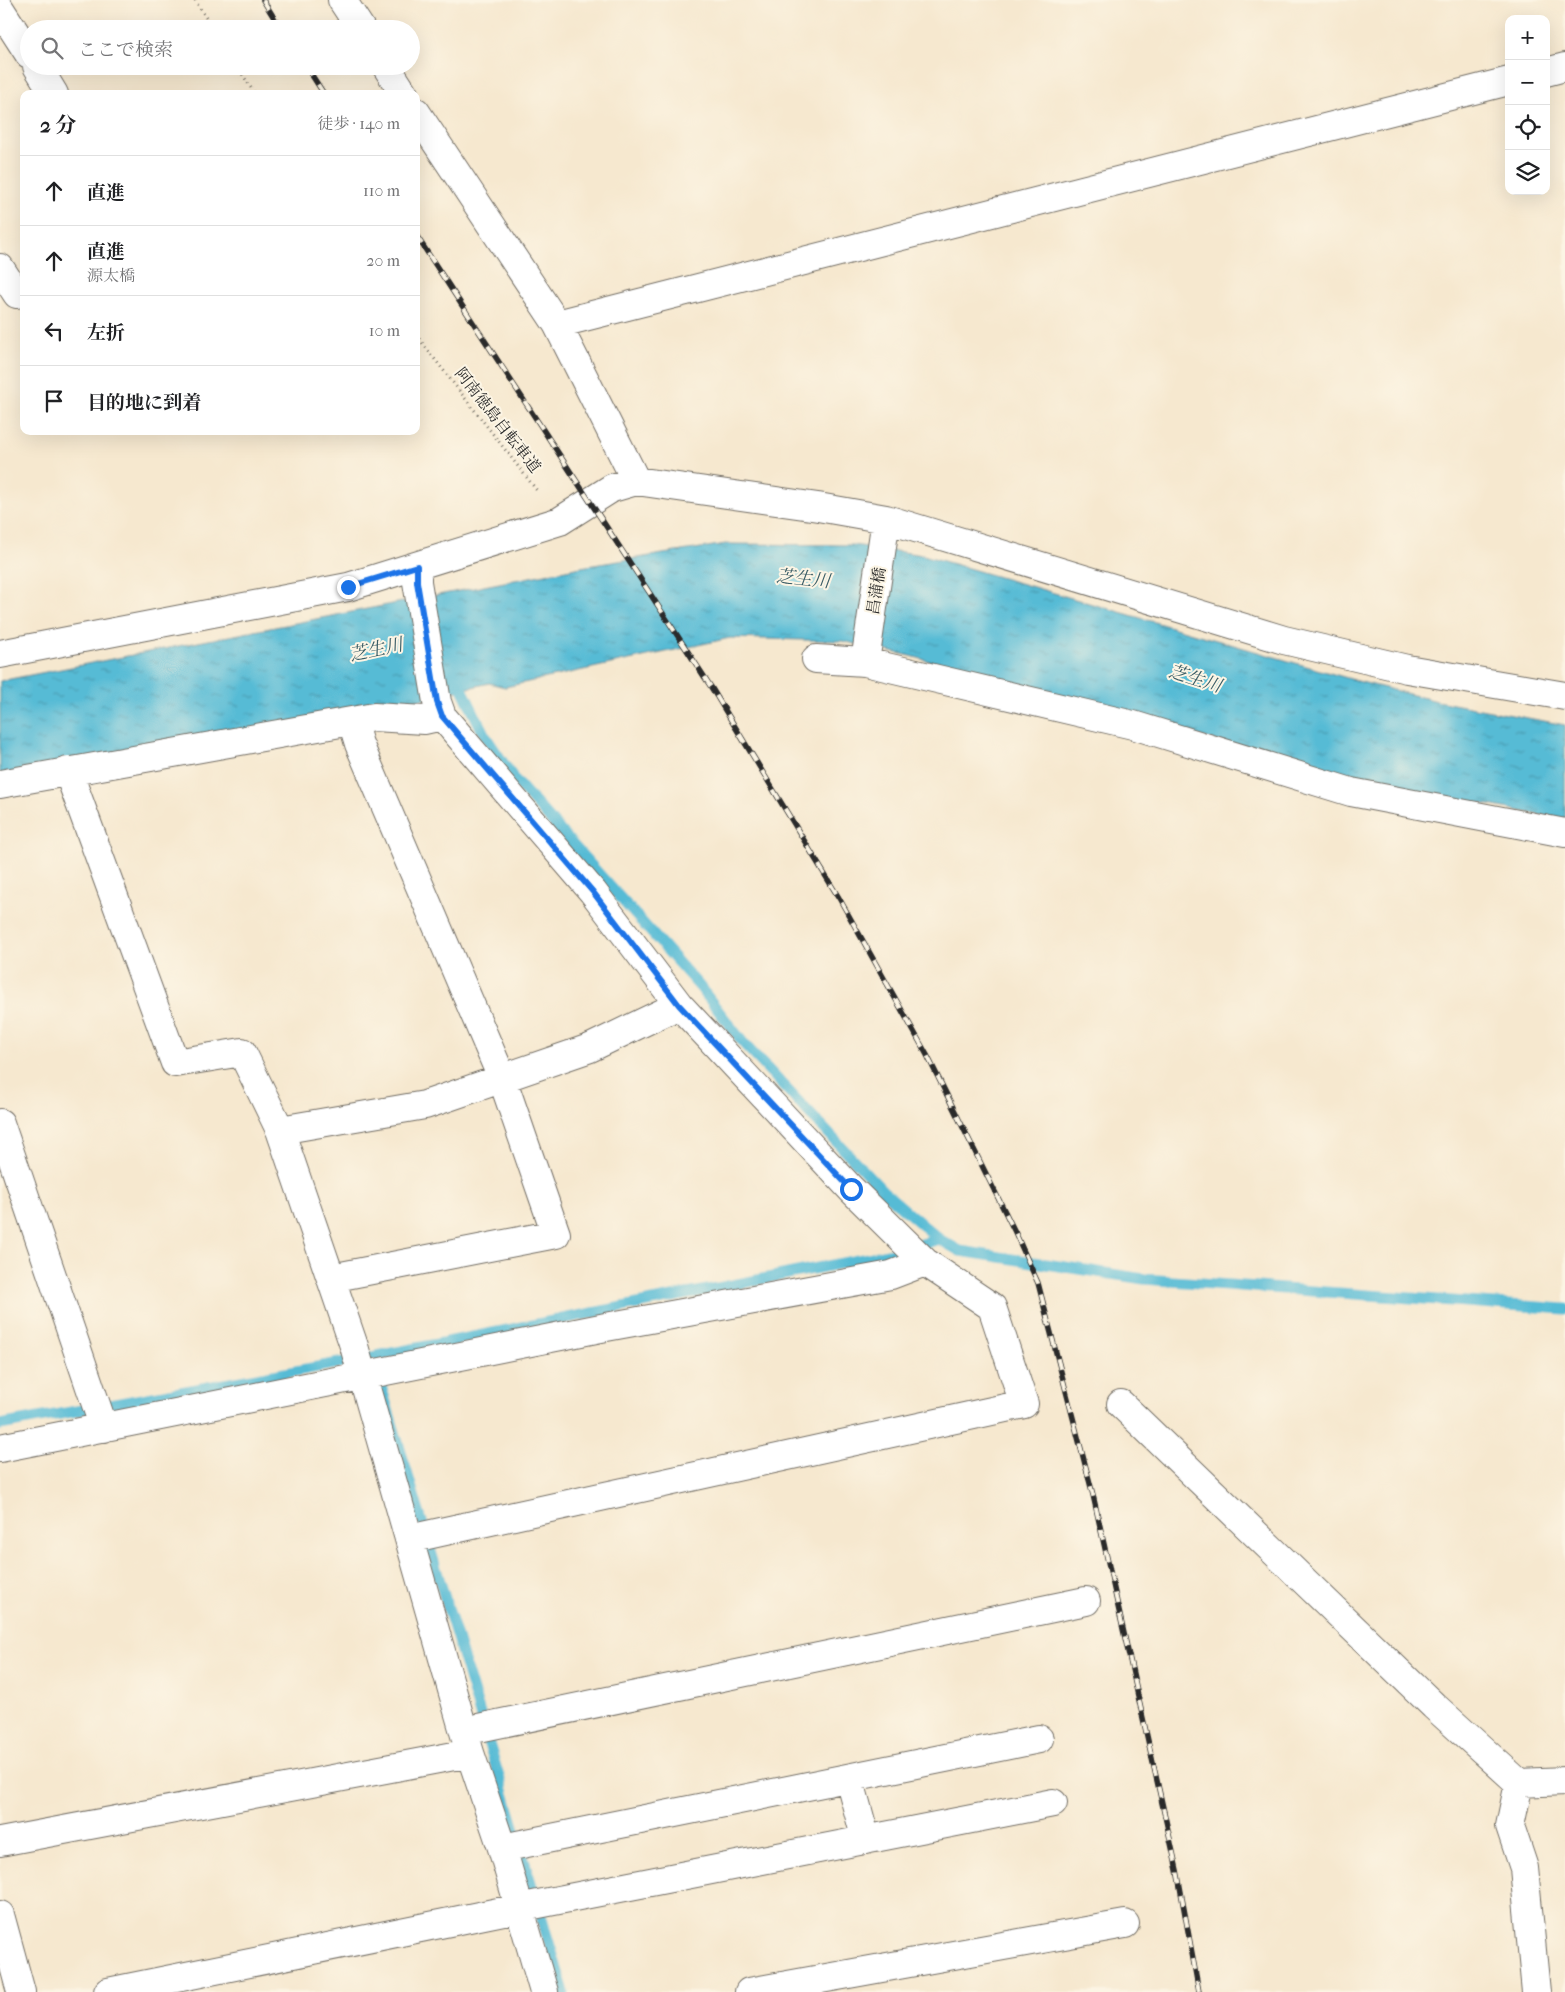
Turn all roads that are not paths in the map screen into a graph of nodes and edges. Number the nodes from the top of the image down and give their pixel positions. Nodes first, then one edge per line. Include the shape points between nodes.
1 (342, 0) edge
2 (0, 9) edge
3 (355, 20) edge
4 (20, 40) edge
5 (1565, 67) edge
6 (1550, 71) edge
7 (42, 75) edge
8 (392, 75) edge
9 (1505, 82) edge
10 (51, 90) edge
11 (401, 90) edge
12 (420, 118) edge
13 (0, 268) edge
14 (13, 297) edge
15 (557, 324) junction
16 (636, 480) junction
17 (885, 528) junction
18 (417, 574) junction
19 (0, 654) edge
20 (866, 654) junction
21 (816, 659) dead end
22 (1565, 696) edge
23 (440, 709) junction
24 (352, 721) junction
25 (68, 771) junction
26 (0, 784) edge
27 (1565, 833) edge
28 (679, 1005) junction
29 (502, 1078) junction
30 (0, 1123) edge
31 (280, 1130) junction
32 (925, 1262) junction
33 (331, 1278) junction
34 (358, 1363) junction
35 (1121, 1404) dead end
36 (102, 1422) junction
37 (0, 1448) edge
38 (421, 1535) junction
39 (1086, 1601) dead end
40 (469, 1738) junction
41 (1039, 1738) dead end
42 (849, 1778) junction
43 (1565, 1781) edge
44 (1520, 1783) junction
45 (1053, 1803) dead end
46 (866, 1840) junction
47 (0, 1842) edge
48 (516, 1845) junction
49 (534, 1905) junction
50 (0, 1914) edge
51 (1125, 1924) dead end
52 (21, 1992) edge
53 (108, 1992) edge
54 (544, 1992) edge
55 (749, 1992) edge
56 (1536, 1992) edge

1 - 3 street
2 - 4 street
5 - 6 street
7 - 10 street
8 - 11 street
9 - 15 street
12 - 15 street
13 - 14 street
15 - 16 street
16 - 17 street via 790,503
16 - 18 street via 612,488 560,521
17 - 20 street, 昌蒲橋
17 - 22 street via 1284,640 1408,669
18 - 19 street
18 - 23 street
20 - 21 street
20 - 27 street via 1134,725 1351,792
23 - 24 street via 424,720 374,717
23 - 28 street via 593,892
24 - 25 street
24 - 29 street
25 - 26 street
25 - 31 street via 175,1063 242,1052
28 - 29 street via 590,1048
28 - 32 street via 851,1189
29 - 31 street via 425,1105
29 - 33 street via 556,1234
30 - 36 street
31 - 33 street
32 - 34 street via 891,1275 606,1327
32 - 38 street via 992,1307 1024,1404
33 - 34 street
34 - 36 street
34 - 38 street
35 - 44 street via 1434,1706
36 - 37 street
38 - 40 street
39 - 40 street via 504,1721
40 - 47 street
40 - 48 street
41 - 42 street
42 - 46 street
42 - 48 street
43 - 44 street
44 - 56 street via 1510,1826 1524,1868
45 - 46 street
46 - 49 street
48 - 49 street
49 - 53 street
49 - 54 street
50 - 52 street
51 - 55 street

